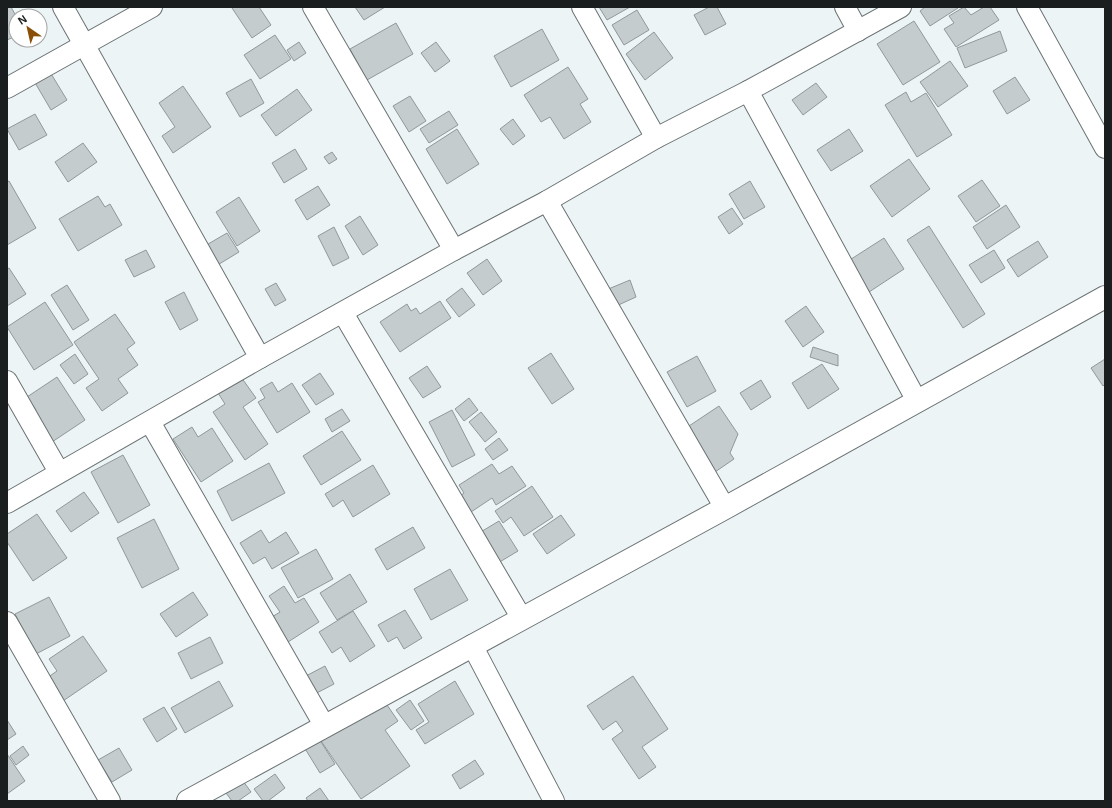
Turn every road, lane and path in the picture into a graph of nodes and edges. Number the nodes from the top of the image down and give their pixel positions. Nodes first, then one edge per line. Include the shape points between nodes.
1 (63, 7) edge
2 (152, 7) edge
3 (313, 7) edge
4 (582, 7) edge
5 (845, 7) edge
6 (901, 7) edge
7 (1027, 7) edge
8 (858, 31) junction
9 (84, 45) junction
10 (7, 88) edge
11 (748, 91) junction
12 (656, 138) junction
13 (1105, 148) edge
14 (547, 201) junction
15 (454, 250) junction
16 (1105, 297) edge
17 (343, 313) junction
18 (260, 358) junction
19 (7, 381) edge
20 (917, 402) junction
21 (150, 422) junction
22 (59, 472) junction
23 (7, 503) edge
24 (725, 508) junction
25 (521, 618) junction
26 (7, 622) edge
27 (472, 645) junction
28 (324, 725) junction
29 (110, 801) edge
30 (188, 801) edge
31 (554, 801) edge

1 - 9 street
2 - 9 street
3 - 15 street
4 - 12 street
5 - 8 street
6 - 8 street
7 - 13 street
8 - 11 street
9 - 10 street
9 - 18 street
11 - 12 street
11 - 20 street
12 - 14 street
14 - 15 street
14 - 24 street
15 - 17 street
16 - 20 main road
17 - 18 street
17 - 25 street
18 - 21 street
19 - 22 street
20 - 24 main road
21 - 22 street
21 - 28 street
22 - 23 street
24 - 25 main road
25 - 27 main road
26 - 29 street
27 - 28 main road
27 - 31 street
28 - 30 main road

